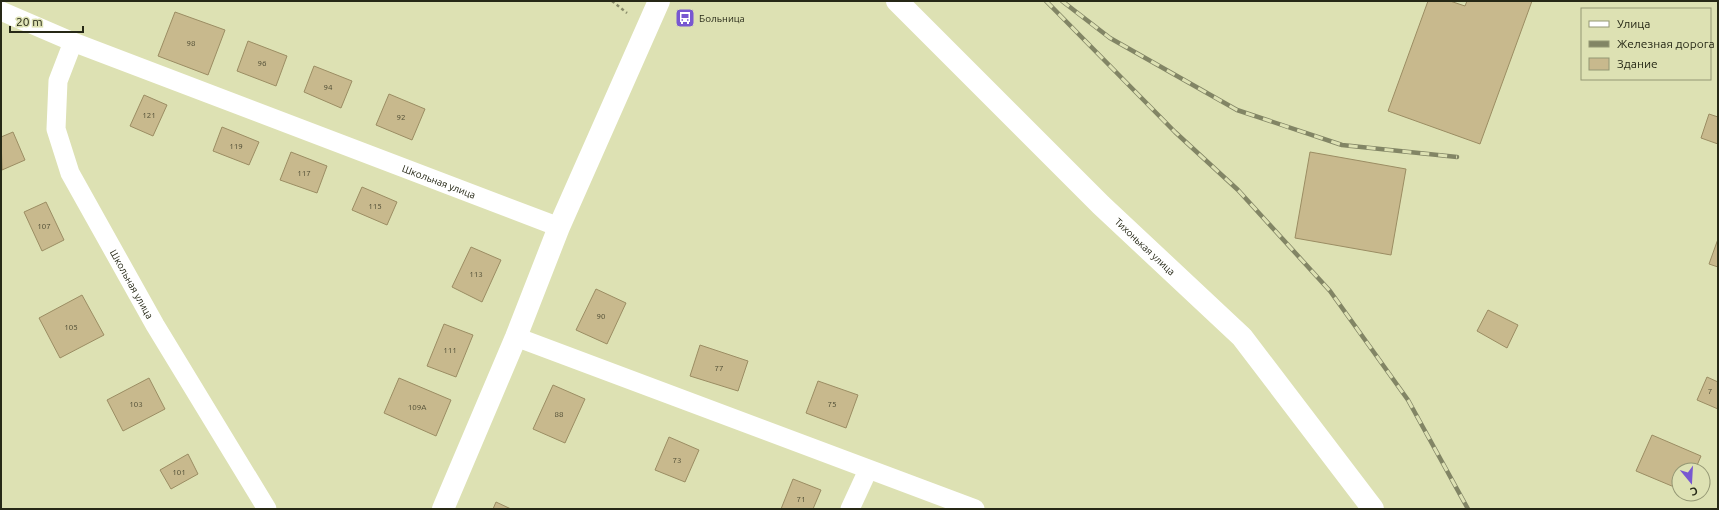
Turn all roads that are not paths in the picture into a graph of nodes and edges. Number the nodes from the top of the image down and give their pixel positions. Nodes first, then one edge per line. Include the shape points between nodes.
1 (659, 1) edge
2 (896, 1) edge
3 (1, 11) edge
4 (72, 42) junction
5 (559, 227) junction
6 (516, 337) junction
7 (868, 470) junction
8 (267, 509) edge
9 (443, 509) edge
10 (850, 509) edge
11 (975, 509) edge
12 (1373, 509) edge

1 - 5 street
2 - 12 street, Тихонькая улица via 1101,205 1242,337
3 - 4 street, Школьная улица
4 - 5 street, Школьная улица
4 - 8 street, Школьная улица via 58,81 56,129 70,173 155,325
5 - 6 street
6 - 7 street
6 - 9 street
7 - 10 street
7 - 11 street

